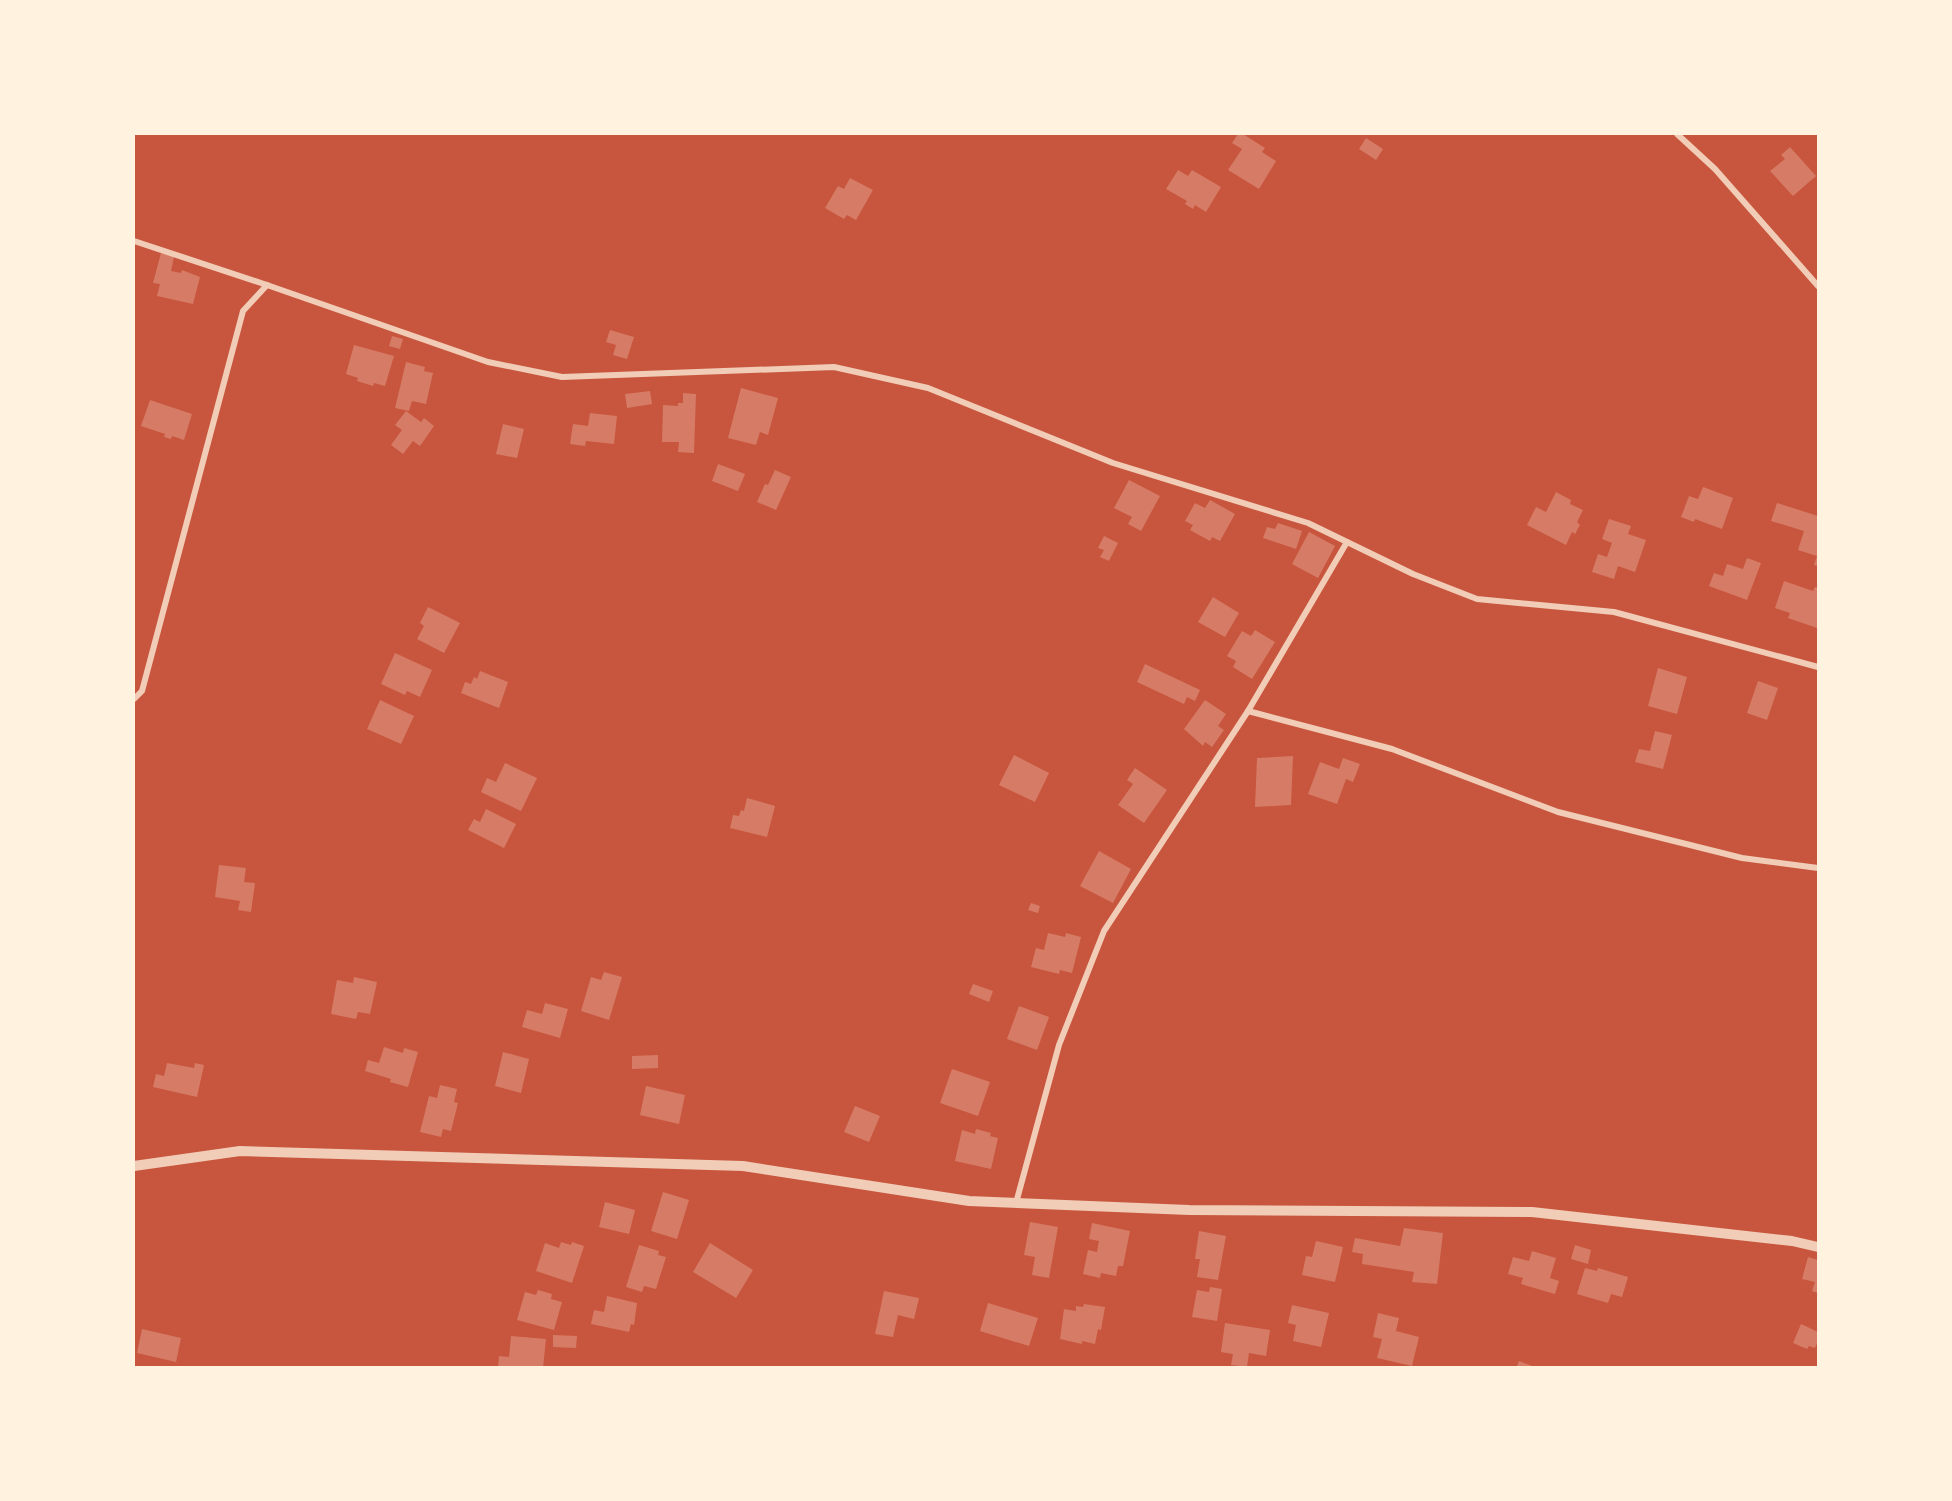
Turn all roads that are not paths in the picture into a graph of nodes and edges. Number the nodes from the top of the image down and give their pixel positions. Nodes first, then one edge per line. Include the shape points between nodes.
1 (1677, 134) edge
2 (134, 241) edge
3 (267, 285) junction
4 (1818, 286) edge
5 (1347, 542) junction
6 (1818, 667) edge
7 (134, 699) edge
8 (1248, 711) junction
9 (1818, 868) edge
10 (134, 1166) edge
11 (1016, 1203) junction
12 (1818, 1247) edge

1 - 4 street via 1715,169
2 - 3 street
3 - 5 street via 488,362 562,377 834,367 928,388 1113,463 1308,523
3 - 7 street via 243,310 142,691
5 - 6 street via 1477,599 1614,612
5 - 8 street
8 - 9 street via 1392,749 1558,812 1742,858
8 - 11 street via 1104,931 1059,1045
10 - 11 street via 240,1151 743,1166 969,1200
11 - 12 street via 1188,1210 1532,1212

